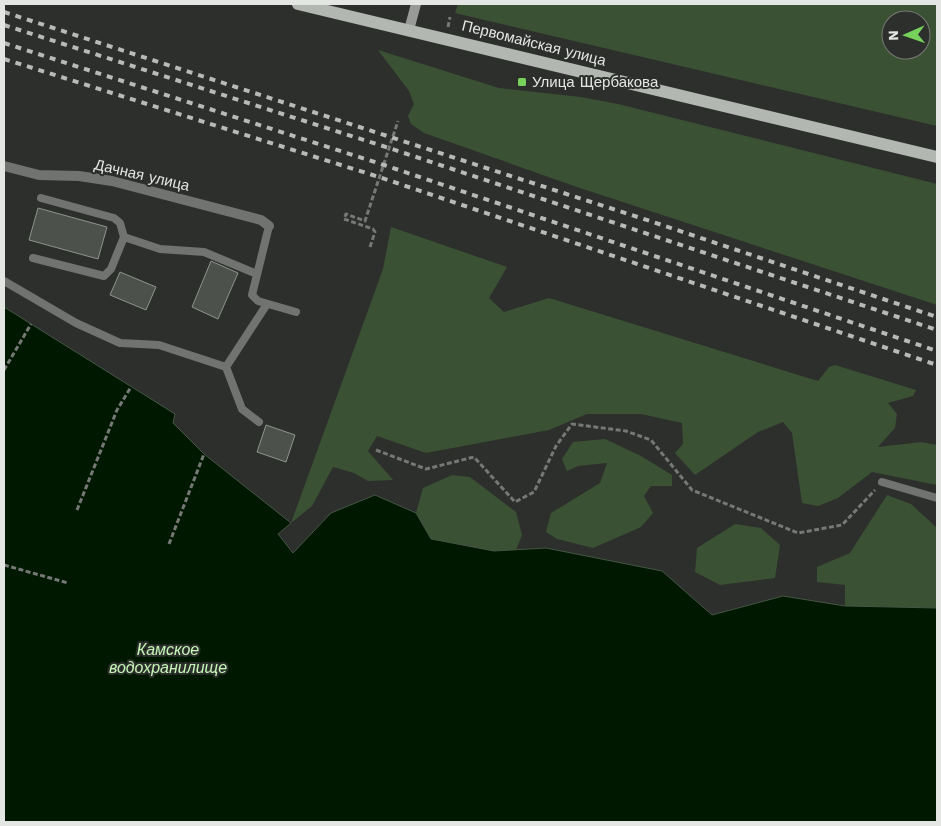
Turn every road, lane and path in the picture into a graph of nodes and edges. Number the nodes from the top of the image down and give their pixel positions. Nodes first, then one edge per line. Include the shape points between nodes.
1 (298, 4) edge
2 (416, 4) edge
3 (409, 30) junction
4 (398, 121) dead end
5 (937, 157) edge
6 (4, 166) edge
7 (40, 198) dead end
8 (269, 226) joint
9 (124, 237) junction
10 (370, 247) dead end
11 (34, 258) dead end
12 (257, 274) junction
13 (4, 281) edge
14 (267, 304) junction
15 (296, 312) dead end
16 (31, 324) dead end
17 (226, 367) junction
18 (4, 370) edge
19 (131, 387) dead end
20 (259, 422) dead end
21 (376, 450) dead end
22 (204, 454) dead end
23 (882, 482) joint
24 (937, 498) edge
25 (76, 510) dead end
26 (169, 544) dead end
27 (4, 566) edge
28 (68, 583) dead end

1 - 3 main road, Первомайская улица
2 - 3 street
3 - 5 main road, Первомайская улица
4 - 10 path via 365,220 346,214 344,219 373,229
6 - 8 street, Дачная улица via 40,175 112,181 261,220
7 - 9 lane via 114,218 120,223
8 - 12 lane
9 - 11 lane via 111,268 104,276
9 - 12 lane via 160,248 204,252
12 - 14 lane via 252,295
13 - 17 lane via 76,324 120,343 159,345
14 - 15 lane
14 - 17 lane
16 - 18 path
17 - 20 lane via 242,409
19 - 25 path via 117,410
21 - 23 path via 426,469 474,457 515,502 534,492 556,446 572,424 626,431 651,440 692,490 798,533 842,525
22 - 26 path
23 - 24 lane
27 - 28 path

